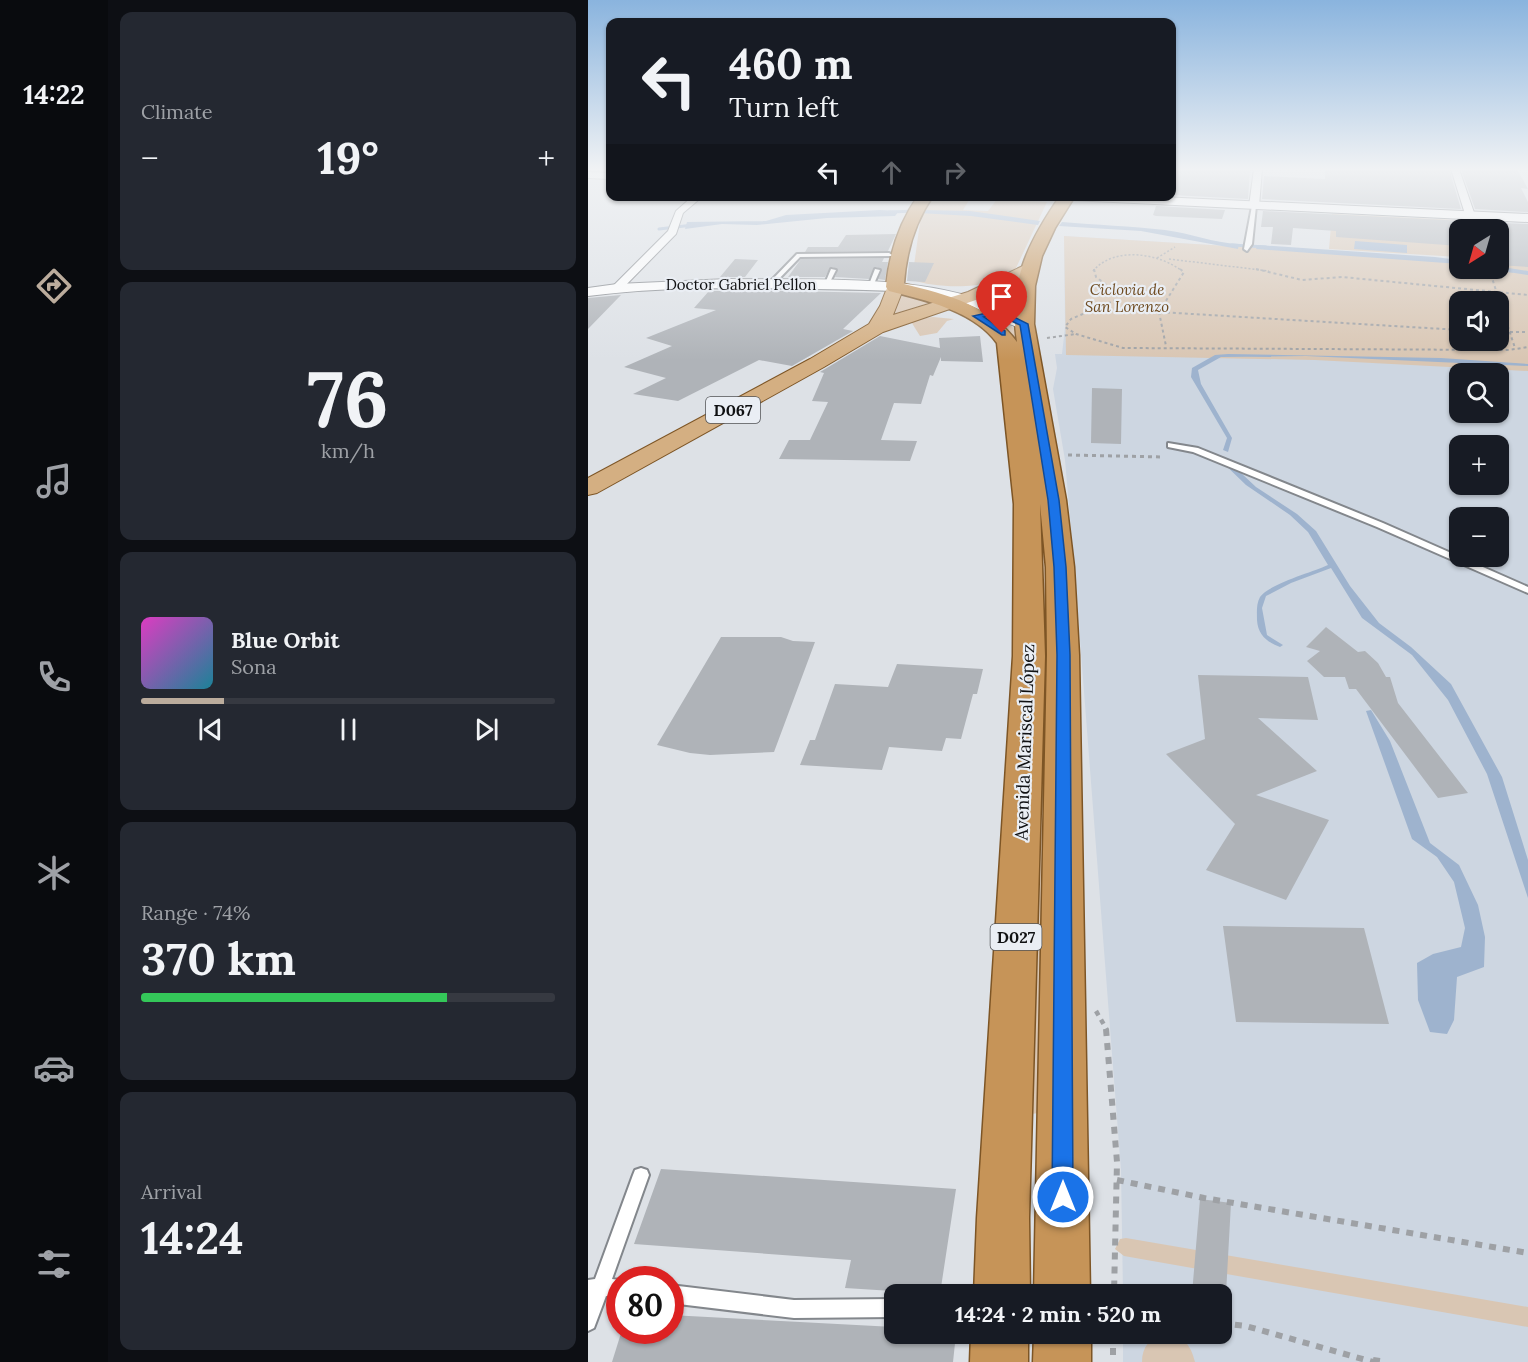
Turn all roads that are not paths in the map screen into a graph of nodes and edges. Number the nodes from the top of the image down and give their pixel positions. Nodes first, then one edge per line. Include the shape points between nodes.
1 (669, 233) edge
2 (906, 233) edge
3 (1045, 233) edge
4 (1250, 233) edge
5 (1248, 247) dead end
6 (894, 257) junction
7 (879, 265) junction
8 (1027, 269) junction
9 (771, 284) junction
10 (826, 285) junction
11 (870, 286) junction
12 (895, 286) junction
13 (617, 288) junction
14 (588, 292) edge
15 (954, 301) junction
16 (977, 316) junction
17 (902, 317) junction
18 (1032, 327) junction
19 (876, 328) junction
20 (1171, 445) dead end
21 (591, 485) edge
22 (1528, 590) edge
23 (641, 1175) dead end
24 (1002, 1284) edge
25 (1062, 1284) edge
26 (594, 1288) edge
27 (684, 1296) edge
28 (884, 1308) edge
29 (588, 1322) edge
30 (1000, 1344) edge
31 (1063, 1344) edge
32 (999, 1362) edge
33 (1062, 1362) edge

1 - 13 street
2 - 6 highway
3 - 8 highway, Avenida Mariscal López / D027
4 - 5 lane
6 - 7 lane
6 - 9 lane via 799,255
6 - 12 highway
7 - 10 lane via 842,259
7 - 11 lane
8 - 15 main road, D067 via 1004,284
8 - 18 highway, Avenida Mariscal López / D027 via 1023,299
9 - 10 street, Doctor Gabriel Pellon
9 - 13 street, Doctor Gabriel Pellon
10 - 11 street, Doctor Gabriel Pellon
11 - 12 street, Doctor Gabriel Pellon
12 - 15 highway, D027
12 - 19 main road
13 - 14 street, Doctor Gabriel Pellon
15 - 16 highway, Avenida Mariscal López / D027
15 - 17 main road, D067
15 - 18 street
16 - 17 main road via 940,312
16 - 18 lane
16 - 24 highway, Avenida Mariscal López / D027 via 1002,333 1007,343 1027,504 1029,576 1029,656
17 - 19 main road, D067
18 - 25 highway, Avenida Mariscal López / D027 via 1060,567 1063,655
19 - 21 main road, D067
20 - 22 lane via 1195,450 1380,525
23 - 26 lane
26 - 29 lane
27 - 28 lane via 794,1309
30 - 32 highway
31 - 33 highway

